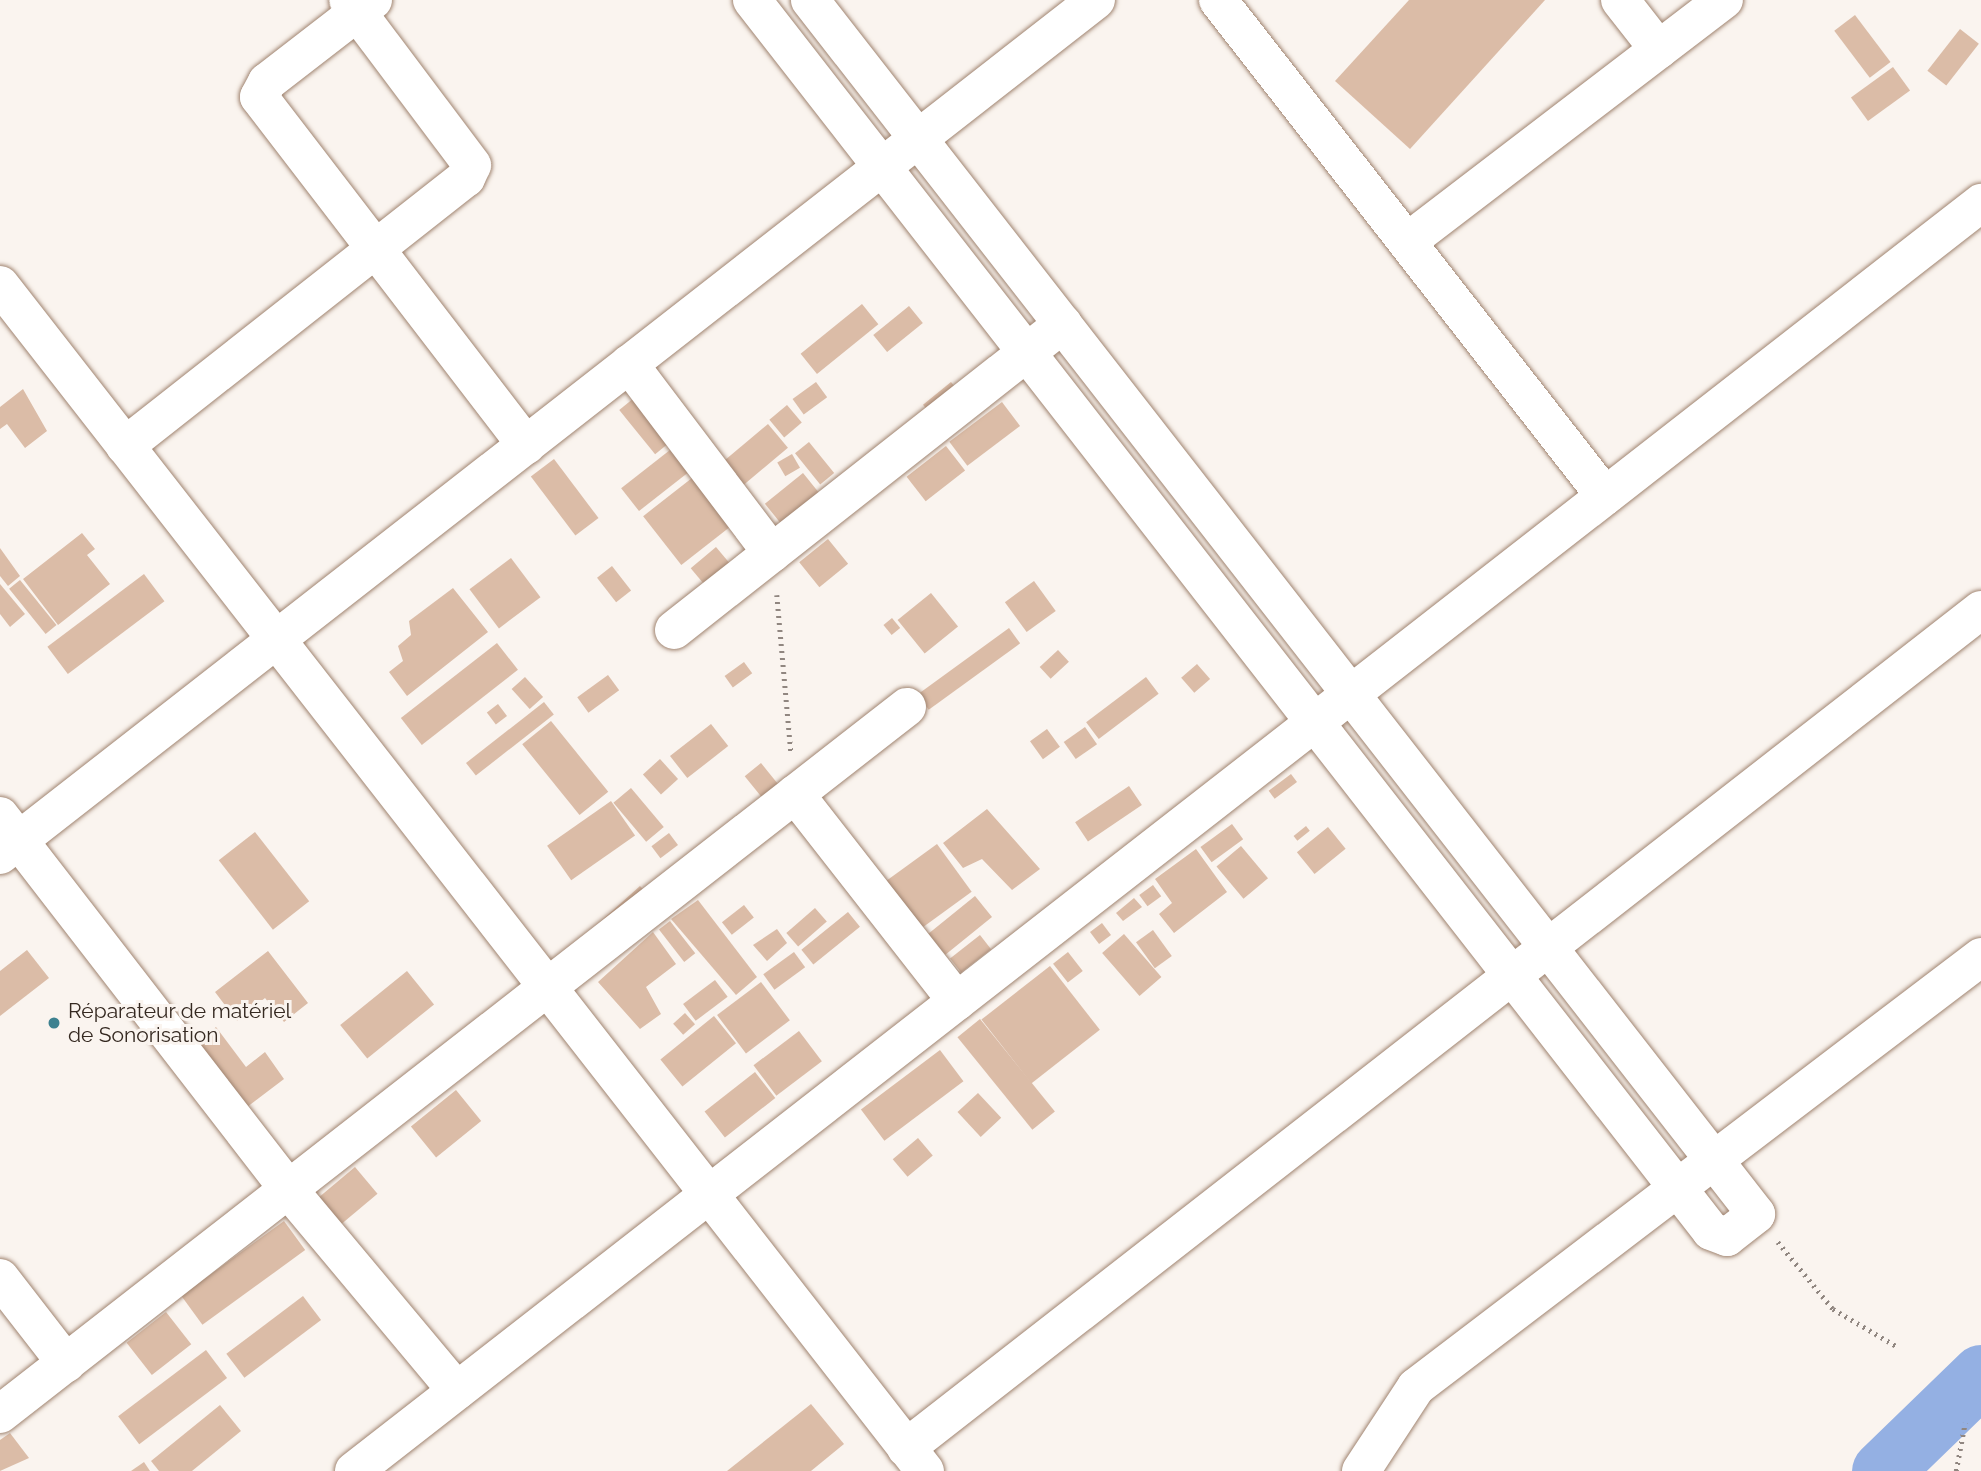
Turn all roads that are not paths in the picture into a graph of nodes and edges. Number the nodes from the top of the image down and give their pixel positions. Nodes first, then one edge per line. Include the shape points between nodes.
1 (752, 0) edge
2 (810, 0) edge
3 (1096, 0) edge
4 (1219, 0) edge
5 (1620, 0) edge
6 (1724, 0) edge
7 (359, 4) edge
8 (1659, 50) junction
9 (919, 139) junction
10 (882, 167) junction
11 (1981, 203) edge
12 (1407, 242) junction
13 (375, 251) junction
14 (4, 298) edge
15 (1063, 324) junction
16 (1027, 352) junction
17 (629, 364) junction
18 (526, 444) junction
19 (125, 446) junction
20 (1605, 496) junction
21 (772, 553) junction
22 (1981, 610) edge
23 (674, 630) dead end
24 (276, 639) junction
25 (1351, 694) junction
26 (907, 707) dead end
27 (1315, 722) junction
28 (795, 794) junction
29 (6, 837) edge
30 (1549, 947) junction
31 (1981, 957) edge
32 (1513, 976) junction
33 (548, 987) junction
34 (957, 1001) junction
35 (1716, 1163) junction
36 (1678, 1188) junction
37 (288, 1189) junction
38 (709, 1194) junction
39 (0, 1278) edge
40 (66, 1363) junction
41 (457, 1391) junction
42 (0, 1414) edge
43 (916, 1459) edge
44 (354, 1471) edge
45 (1361, 1471) edge

1 - 10 street
2 - 9 street
3 - 9 street
4 - 12 street
5 - 8 street
6 - 8 street
7 - 13 street via 472,165 466,178
7 - 13 street via 267,82 259,97
8 - 12 street
9 - 10 street
9 - 15 street
10 - 16 street
10 - 17 street
11 - 20 street
12 - 20 street
13 - 18 street
13 - 19 street
14 - 19 street
15 - 16 street
15 - 25 street
16 - 21 street
16 - 27 street
17 - 18 street
17 - 21 street
18 - 24 street
19 - 24 street
20 - 25 street
21 - 23 street
22 - 30 street
24 - 29 street
24 - 33 street
25 - 27 street
25 - 30 street
26 - 28 street
27 - 32 street
27 - 34 street
28 - 33 street
28 - 34 street
29 - 37 street
30 - 32 street
30 - 35 street
31 - 35 street
32 - 36 street
32 - 43 street
33 - 37 street
33 - 38 street
34 - 38 street
35 - 36 street
35 - 36 street via 1756,1214 1719,1237
36 - 45 street via 1416,1387
37 - 40 street
37 - 41 street
38 - 41 street
38 - 43 street
39 - 40 street
40 - 42 street
41 - 44 street

